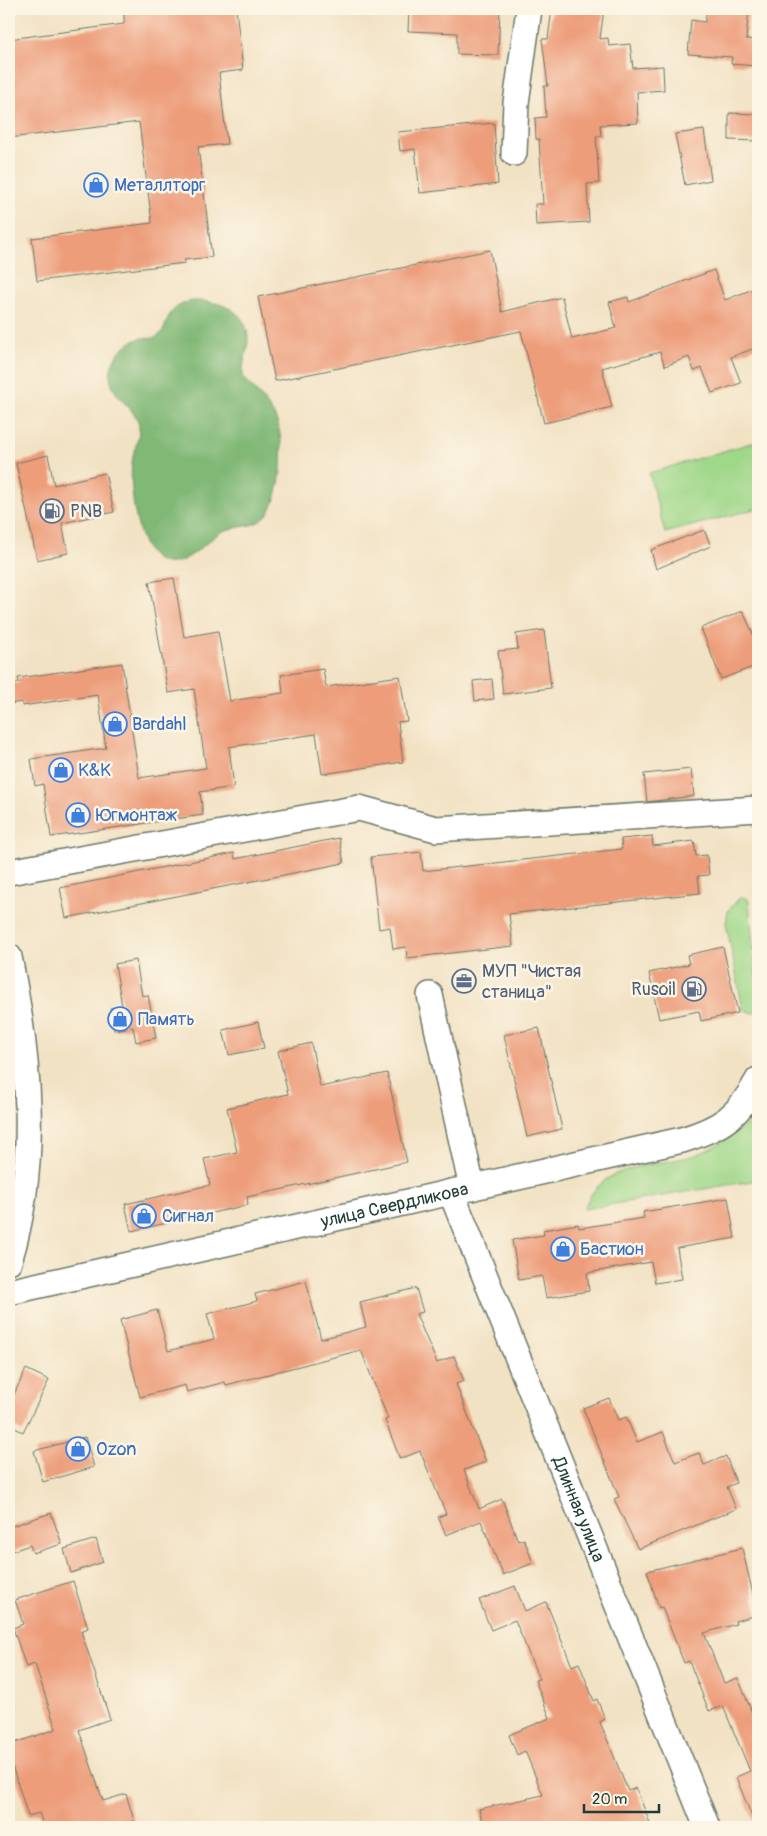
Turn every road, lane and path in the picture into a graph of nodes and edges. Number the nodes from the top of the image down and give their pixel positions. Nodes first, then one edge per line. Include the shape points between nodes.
1 (529, 9) edge
2 (514, 153) dead end
3 (758, 809) edge
4 (9, 872) edge
5 (9, 957) edge
6 (430, 995) dead end
7 (758, 1080) edge
8 (461, 1190) junction
9 (9, 1261) edge
10 (9, 1292) edge
11 (707, 1827) edge

1 - 2 street via 516,103
3 - 4 street via 436,829 359,808
5 - 9 street via 25,1058 29,1139 23,1205
6 - 8 street, Длинная улица
7 - 8 street, улица Свердликова via 737,1112 718,1127 701,1134
8 - 10 street, улица Свердликова
8 - 11 street, Длинная улица

